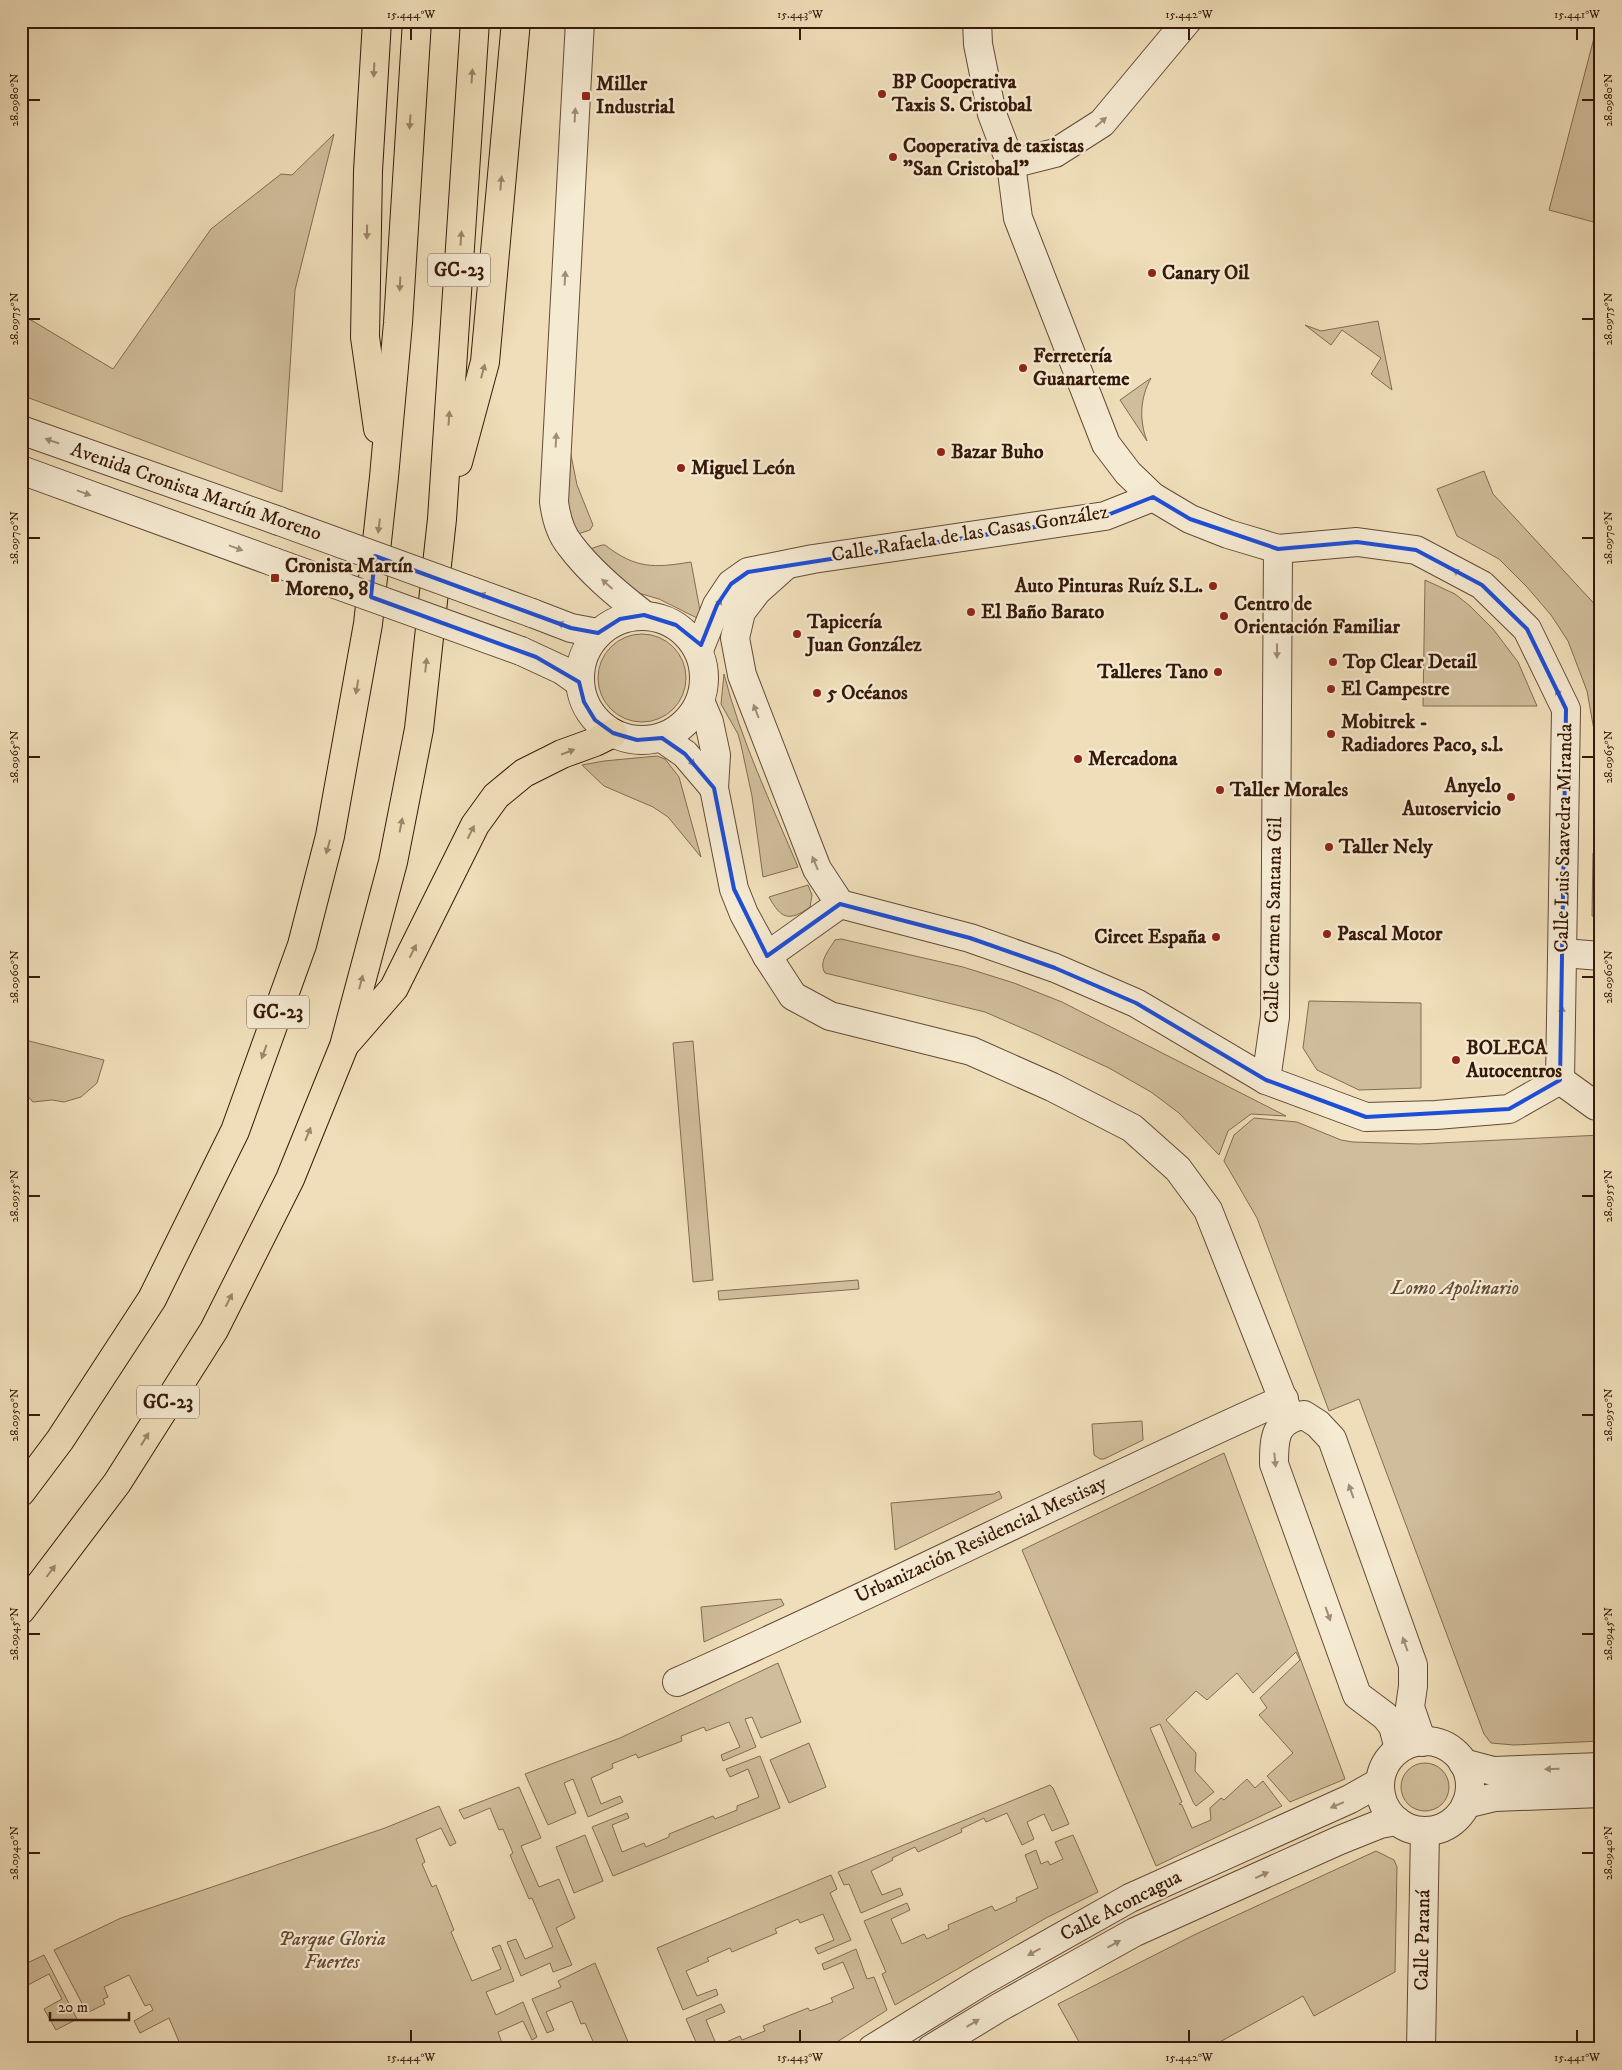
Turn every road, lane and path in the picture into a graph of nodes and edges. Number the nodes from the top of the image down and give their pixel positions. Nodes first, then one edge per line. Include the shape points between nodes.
1 (377, 21) edge
2 (417, 21) edge
3 (475, 21) edge
4 (516, 21) edge
5 (580, 21) edge
6 (977, 21) edge
7 (1187, 21) edge
8 (1011, 164) junction
9 (21, 430) edge
10 (21, 470) edge
11 (384, 477) junction
12 (1153, 497) junction
13 (442, 519) junction
14 (1278, 549) junction
15 (786, 565) junction
16 (644, 615) junction
17 (598, 633) junction
18 (699, 650) junction
19 (579, 682) junction
20 (700, 701) junction
21 (613, 733) junction
22 (662, 738) junction
23 (714, 788) junction
24 (840, 904) junction
25 (1563, 953) junction
26 (766, 956) junction
27 (1601, 956) edge
28 (344, 1046) junction
29 (1266, 1080) junction
30 (1560, 1080) junction
31 (1601, 1106) edge
32 (1287, 1408) junction
33 (21, 1492) edge
34 (21, 1610) edge
35 (677, 1682) dead end
36 (1413, 1686) junction
37 (1368, 1702) junction
38 (1411, 1746) junction
39 (1463, 1764) junction
40 (1601, 1767) edge
41 (1380, 1782) junction
42 (1601, 1793) edge
43 (1466, 1804) junction
44 (1397, 1821) junction
45 (1425, 1831) junction
46 (872, 2049) edge
47 (931, 2049) edge
48 (1421, 2049) edge

1 -> 11 highway via 368,171 365,337
2 -> 11 highway, GC-23 via 398,323
13 -> 3 highway, GC-23
13 -> 4 highway via 485,362
16 -> 5 street via 602,580 569,544 557,520 554,502
6 - 8 street, Calle Luis Saavedra Miranda via 978,44 992,114
8 -> 7 street via 1054,154 1102,123
8 - 12 street, Calle Luis Saavedra Miranda via 1018,218 1106,444 1128,473
17 -> 9 street, Avenida Cronista Martín Moreno, bridge via 571,628
10 -> 19 street, Avenida Cronista Martín Moreno, bridge via 521,651 562,670
11 -> 33 highway, GC-23 via 368,624 332,827 302,945 235,1130 152,1299 60,1440
12 - 14 street, Calle Luis Saavedra Miranda via 1190,520
12 - 15 street, Calle Rafaela de las Casas González via 1106,516
28 -> 13 highway, GC-23 via 393,862 419,730
25 -> 14 street, Calle Luis Saavedra Miranda via 1566,709 1527,629 1482,585 1416,550 1357,542
14 -> 29 street, Calle Carmen Santana Gil via 1275,1017
18 -> 15 street, Calle Rafaela de las Casas González via 717,605 731,584 748,572
24 -> 15 street via 817,869 742,675 735,638 741,612 757,591
16 - 17 street via 620,619
16 - 18 street via 676,625 690,636
17 - 19 street via 580,664
18 - 20 street via 705,676
19 - 21 street via 584,702 596,720
20 - 22 street via 692,717 678,730
20 - 23 street via 709,722 716,755
21 - 22 street via 637,740
28 -> 21 highway via 394,988 475,825 496,796 524,773
22 -> 23 street via 685,754
23 - 26 street via 734,888
24 - 26 street
24 - 29 street via 970,938 1055,968 1136,1003
25 - 27 street
30 -> 25 street, Calle Luis Saavedra Miranda
26 - 32 street via 793,996 830,1016 971,1051 1132,1128 1178,1169 1208,1210
34 -> 28 highway, GC-23 via 117,1483 214,1330 290,1179
29 - 30 street via 1366,1117 1509,1109
30 - 31 street via 1596,1106
32 - 35 street, Urbanización Residencial Mestisay via 1086,1490
36 -> 32 street via 1413,1665 1332,1439 1304,1414
32 -> 37 street via 1278,1428 1274,1464 1357,1695
36 - 37 street
36 - 38 street
37 - 38 street
38 - 39 street via 1436,1743 1458,1756
38 - 41 street via 1388,1760
40 -> 39 street via 1493,1771
39 - 43 street via 1469,1782
41 - 44 street via 1383,1802
41 -> 46 street, Calle Aconcagua via 1350,1799 1130,1898 981,1982
42 - 43 street via 1495,1797
43 - 45 street via 1451,1822
44 - 45 street via 1409,1828
47 -> 44 street, Calle Aconcagua via 1135,1932 1340,1840 1380,1824
45 - 48 street, Calle Paraná

